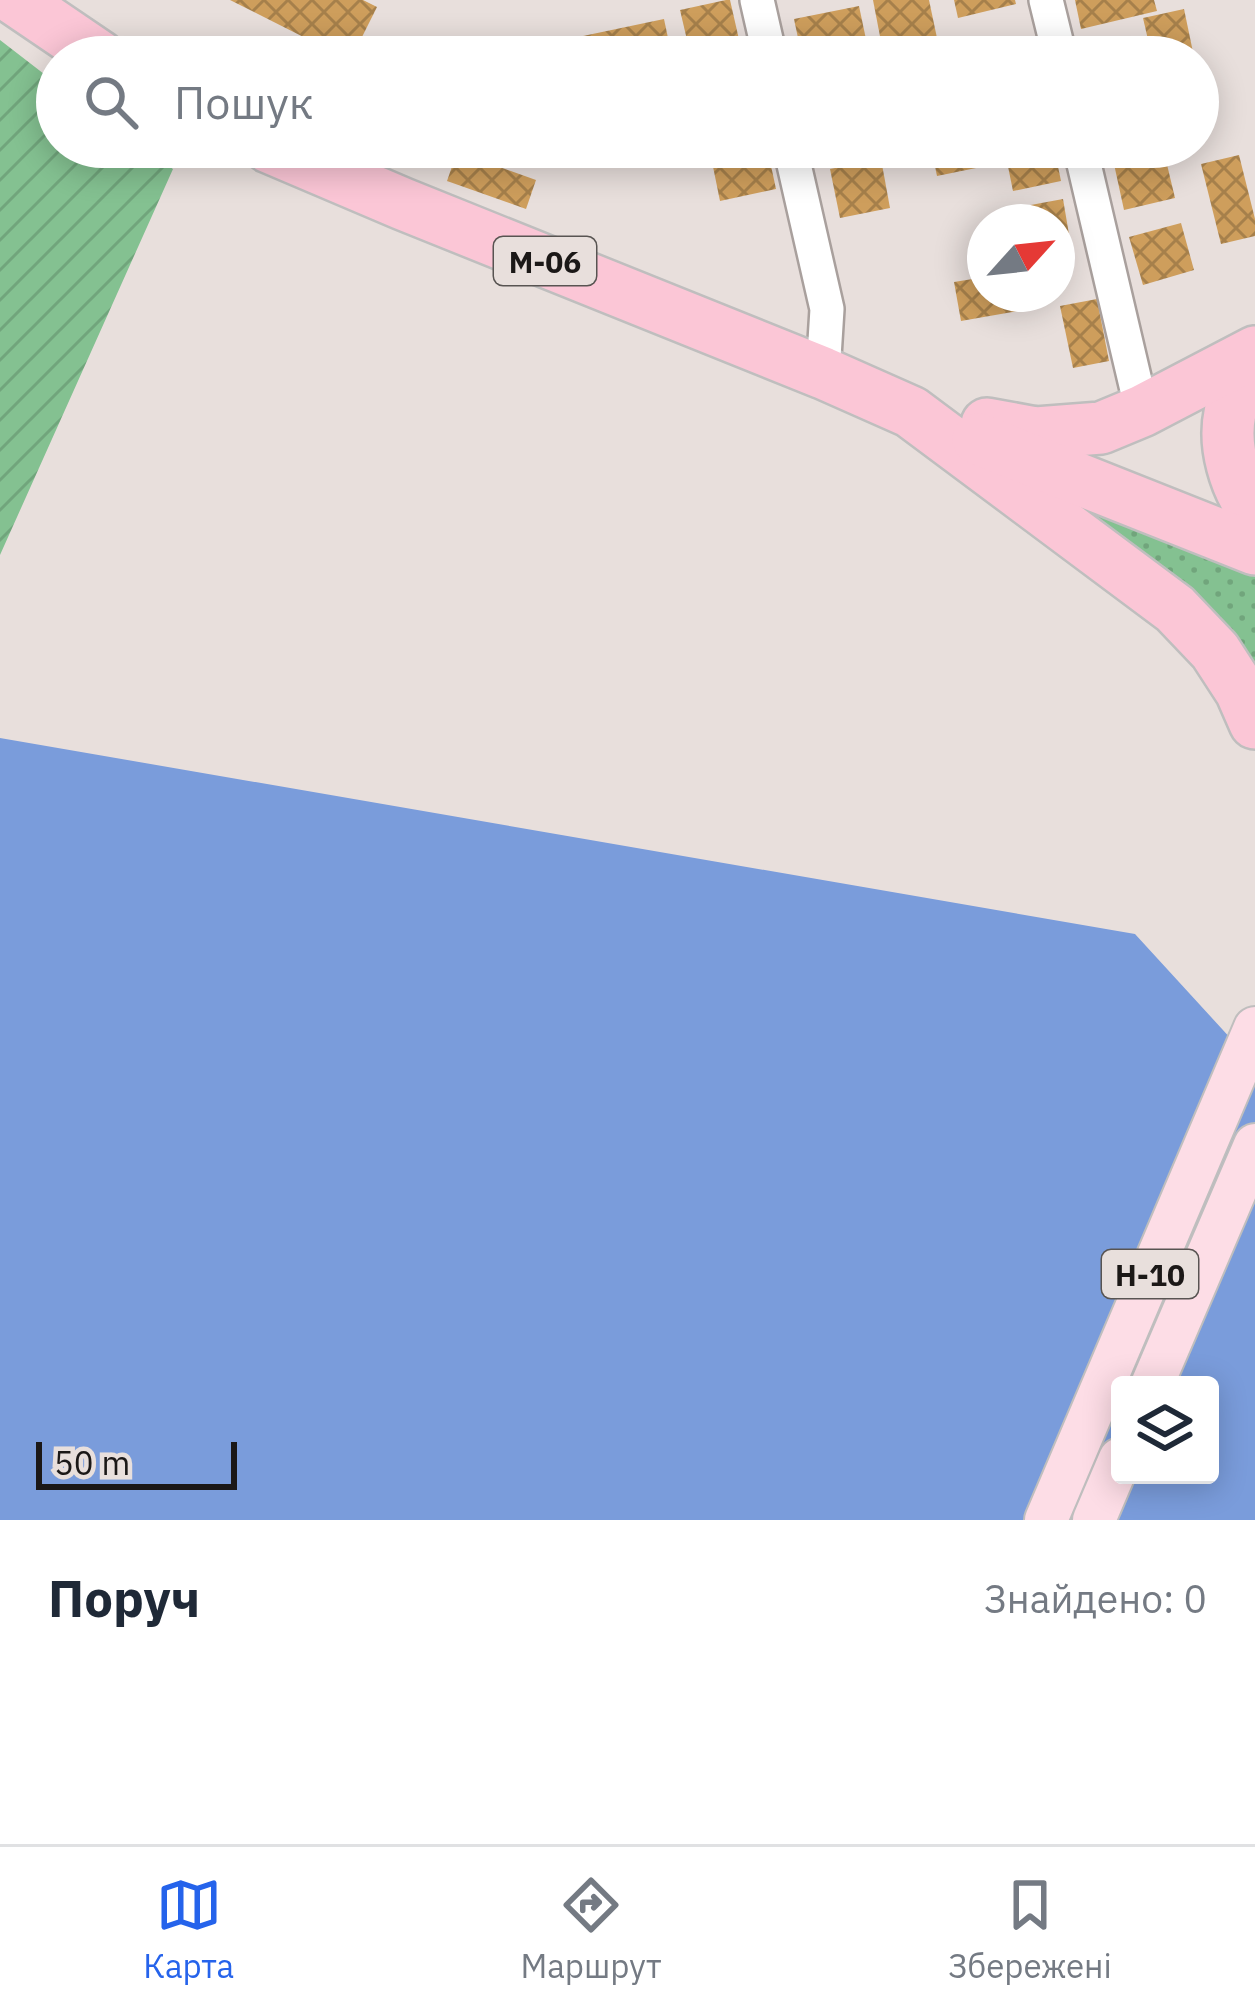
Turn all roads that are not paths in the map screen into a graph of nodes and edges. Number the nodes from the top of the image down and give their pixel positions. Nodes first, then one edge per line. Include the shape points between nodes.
1 (757, 0) edge
2 (1046, 0) edge
3 (19, 1) edge
4 (70, 36) edge
5 (765, 36) edge
6 (1055, 36) edge
7 (318, 168) edge
8 (795, 168) edge
9 (1086, 168) edge
10 (1255, 352) edge
11 (1255, 365) edge
12 (823, 373) junction
13 (1142, 411) junction
14 (910, 412) junction
15 (1255, 513) edge
16 (1255, 549) edge
17 (1255, 723) edge
18 (1255, 1028) edge
19 (1255, 1145) edge
20 (1156, 1376) edge
21 (1111, 1480) edge
22 (1046, 1520) edge
23 (1094, 1520) edge

1 - 5 street
2 - 6 street
3 - 4 highway
7 - 12 highway, М-06
8 - 12 street via 827,309
9 - 13 street
10 - 13 highway
11 - 15 highway via 1230,411 1228,452
12 - 14 highway, М-06
13 - 14 highway via 1101,428 1036,433
14 - 16 highway, М-06
14 - 17 highway via 1174,610 1216,651
18 - 22 main road, Н-10
19 - 20 main road, Н-10
21 - 23 main road

